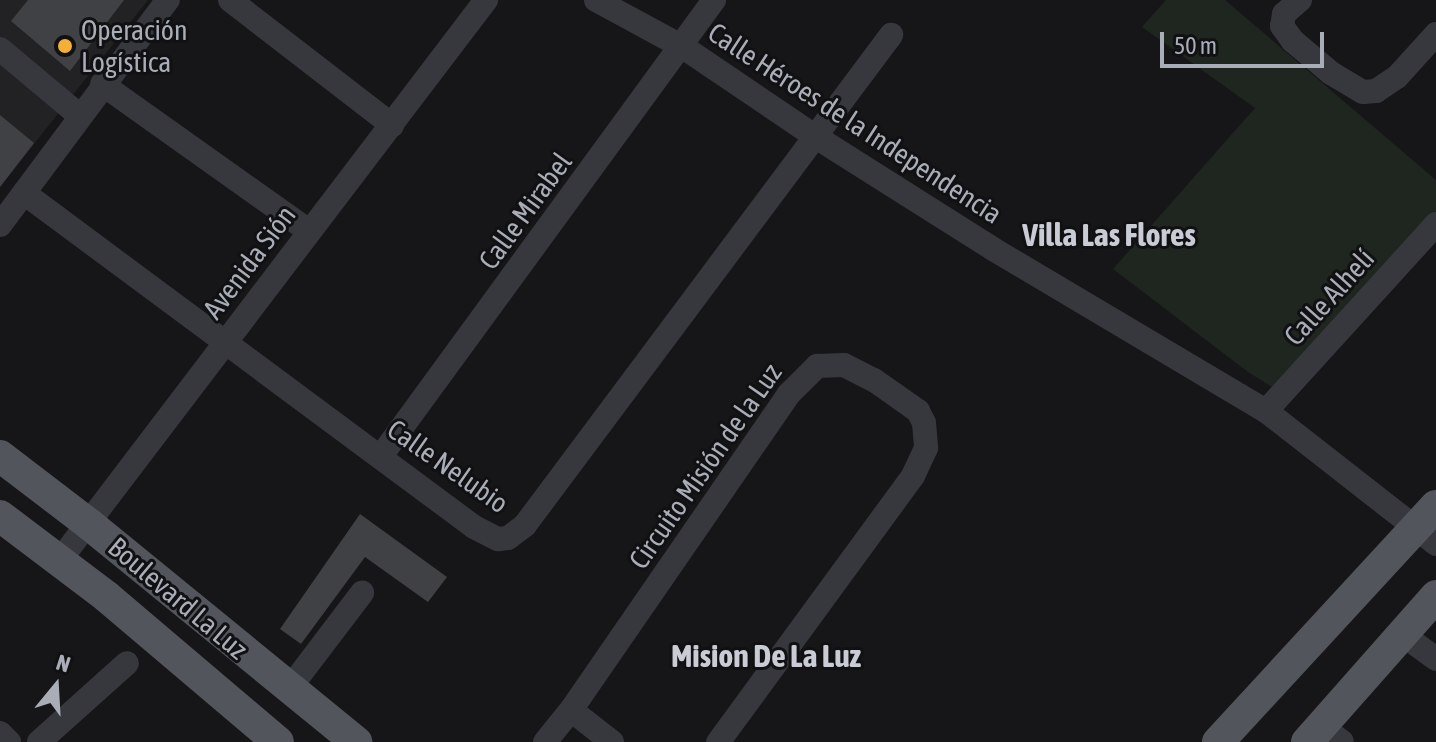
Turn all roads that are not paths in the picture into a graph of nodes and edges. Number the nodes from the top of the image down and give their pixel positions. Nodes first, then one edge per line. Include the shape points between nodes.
1 (168, 0) edge
2 (230, 0) edge
3 (486, 0) edge
4 (596, 0) edge
5 (714, 0) edge
6 (1300, 0) edge
7 (1436, 34) edge
8 (891, 35) dead end
9 (683, 47) junction
10 (0, 49) edge
11 (102, 84) junction
12 (80, 116) junction
13 (392, 125) junction
14 (816, 137) junction
15 (24, 193) junction
16 (1436, 224) edge
17 (0, 225) edge
18 (309, 231) junction
19 (225, 343) junction
20 (1266, 411) junction
21 (0, 456) edge
22 (381, 456) junction
23 (0, 516) edge
24 (89, 524) junction
25 (1431, 529) edge
26 (60, 560) junction
27 (1436, 582) edge
28 (362, 593) dead end
29 (1436, 596) edge
30 (1402, 634) junction
31 (1436, 659) edge
32 (127, 663) dead end
33 (289, 689) junction
34 (571, 710) junction
35 (0, 733) edge
36 (1323, 737) edge
37 (9, 742) edge
38 (39, 742) edge
39 (278, 742) edge
40 (356, 742) edge
41 (545, 742) edge
42 (612, 742) edge
43 (718, 742) edge
44 (1218, 742) edge
45 (1239, 742) edge
46 (1290, 742) edge

1 - 11 street
2 - 13 street
3 - 13 street, Avenida Sión
4 - 9 street, Calle Héroes de la Independencia
5 - 9 street, Calle Mirabel
6 - 7 street via 1284,14 1282,26 1331,73 1363,92 1376,91 1397,77
8 - 14 street, Calle Nelubio
9 - 14 street, Calle Héroes de la Independencia
9 - 22 street, Calle Mirabel
10 - 12 street
11 - 12 street
11 - 18 street
12 - 15 street
13 - 18 street, Avenida Sión
14 - 20 street, Calle Héroes de la Independencia
14 - 22 street, Calle Nelubio via 517,533 489,536
15 - 17 street
15 - 19 street, Calle Nelubio
16 - 20 street, Calle Alhelí
18 - 19 street, Avenida Sión
19 - 22 street, Calle Nelubio
19 - 24 street, Avenida Sión
20 - 25 street, Calle Héroes de la Independencia
21 - 24 main road, Boulevard La Luz
23 - 26 main road, Boulevard La Luz
24 - 26 street, Avenida Sión
24 - 33 main road, Boulevard La Luz
25 - 44 main road
25 - 45 street
26 - 39 main road, Boulevard La Luz
27 - 46 street
28 - 33 street
29 - 30 main road
30 - 31 street
30 - 36 main road
32 - 38 street
33 - 40 main road, Boulevard La Luz
34 - 41 street, Circuito Misión de la Luz
34 - 42 street
34 - 43 street, Circuito Misión de la Luz via 789,394 817,366 830,363 854,369 918,411 927,437 920,463
35 - 37 street

